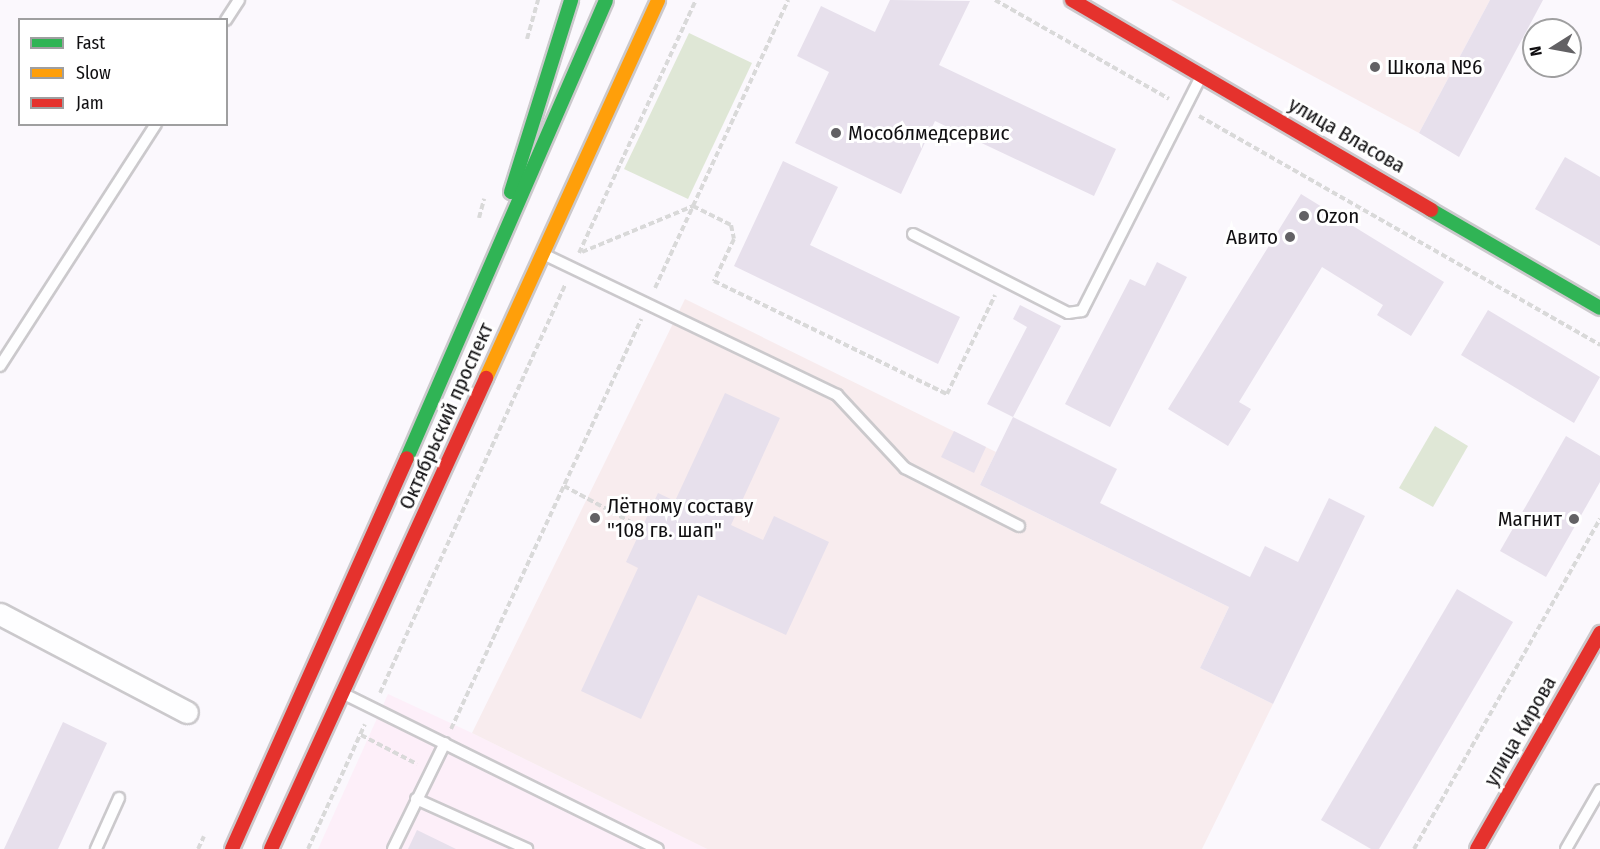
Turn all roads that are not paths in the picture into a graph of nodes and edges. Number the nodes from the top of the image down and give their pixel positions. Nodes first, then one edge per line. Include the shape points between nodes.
1 (239, 0) edge
2 (571, 0) edge
3 (606, 0) edge
4 (658, 0) edge
5 (1072, 0) edge
6 (227, 18) edge
7 (1201, 75) junction
8 (155, 126) edge
9 (913, 234) dead end
10 (543, 254) junction
11 (1600, 308) edge
12 (474, 309) junction
13 (0, 366) edge
14 (1019, 526) dead end
15 (0, 614) edge
16 (1600, 633) edge
17 (344, 694) junction
18 (187, 712) dead end
19 (445, 744) junction
20 (1600, 790) edge
21 (119, 798) dead end
22 (416, 799) junction
23 (96, 849) edge
24 (232, 849) edge
25 (272, 849) edge
26 (393, 849) edge
27 (527, 849) edge
28 (658, 849) edge
29 (1477, 849) edge
30 (1566, 849) edge

1 - 6 lane
2 - 12 main road
3 - 12 main road, Октябрьский проспект
4 - 10 main road, Октябрьский проспект
5 - 7 main road, улица Власова
7 - 9 lane via 1082,311 1068,313
7 - 11 main road, улица Власова
8 - 13 lane
10 - 14 lane via 837,395 905,468
10 - 17 main road, Октябрьский проспект
12 - 24 main road, Октябрьский проспект
15 - 18 street
16 - 29 main road, улица Кирова
17 - 19 lane
17 - 25 main road, Октябрьский проспект
19 - 22 lane
19 - 28 lane
20 - 30 lane
21 - 23 lane
22 - 26 lane
22 - 27 lane

